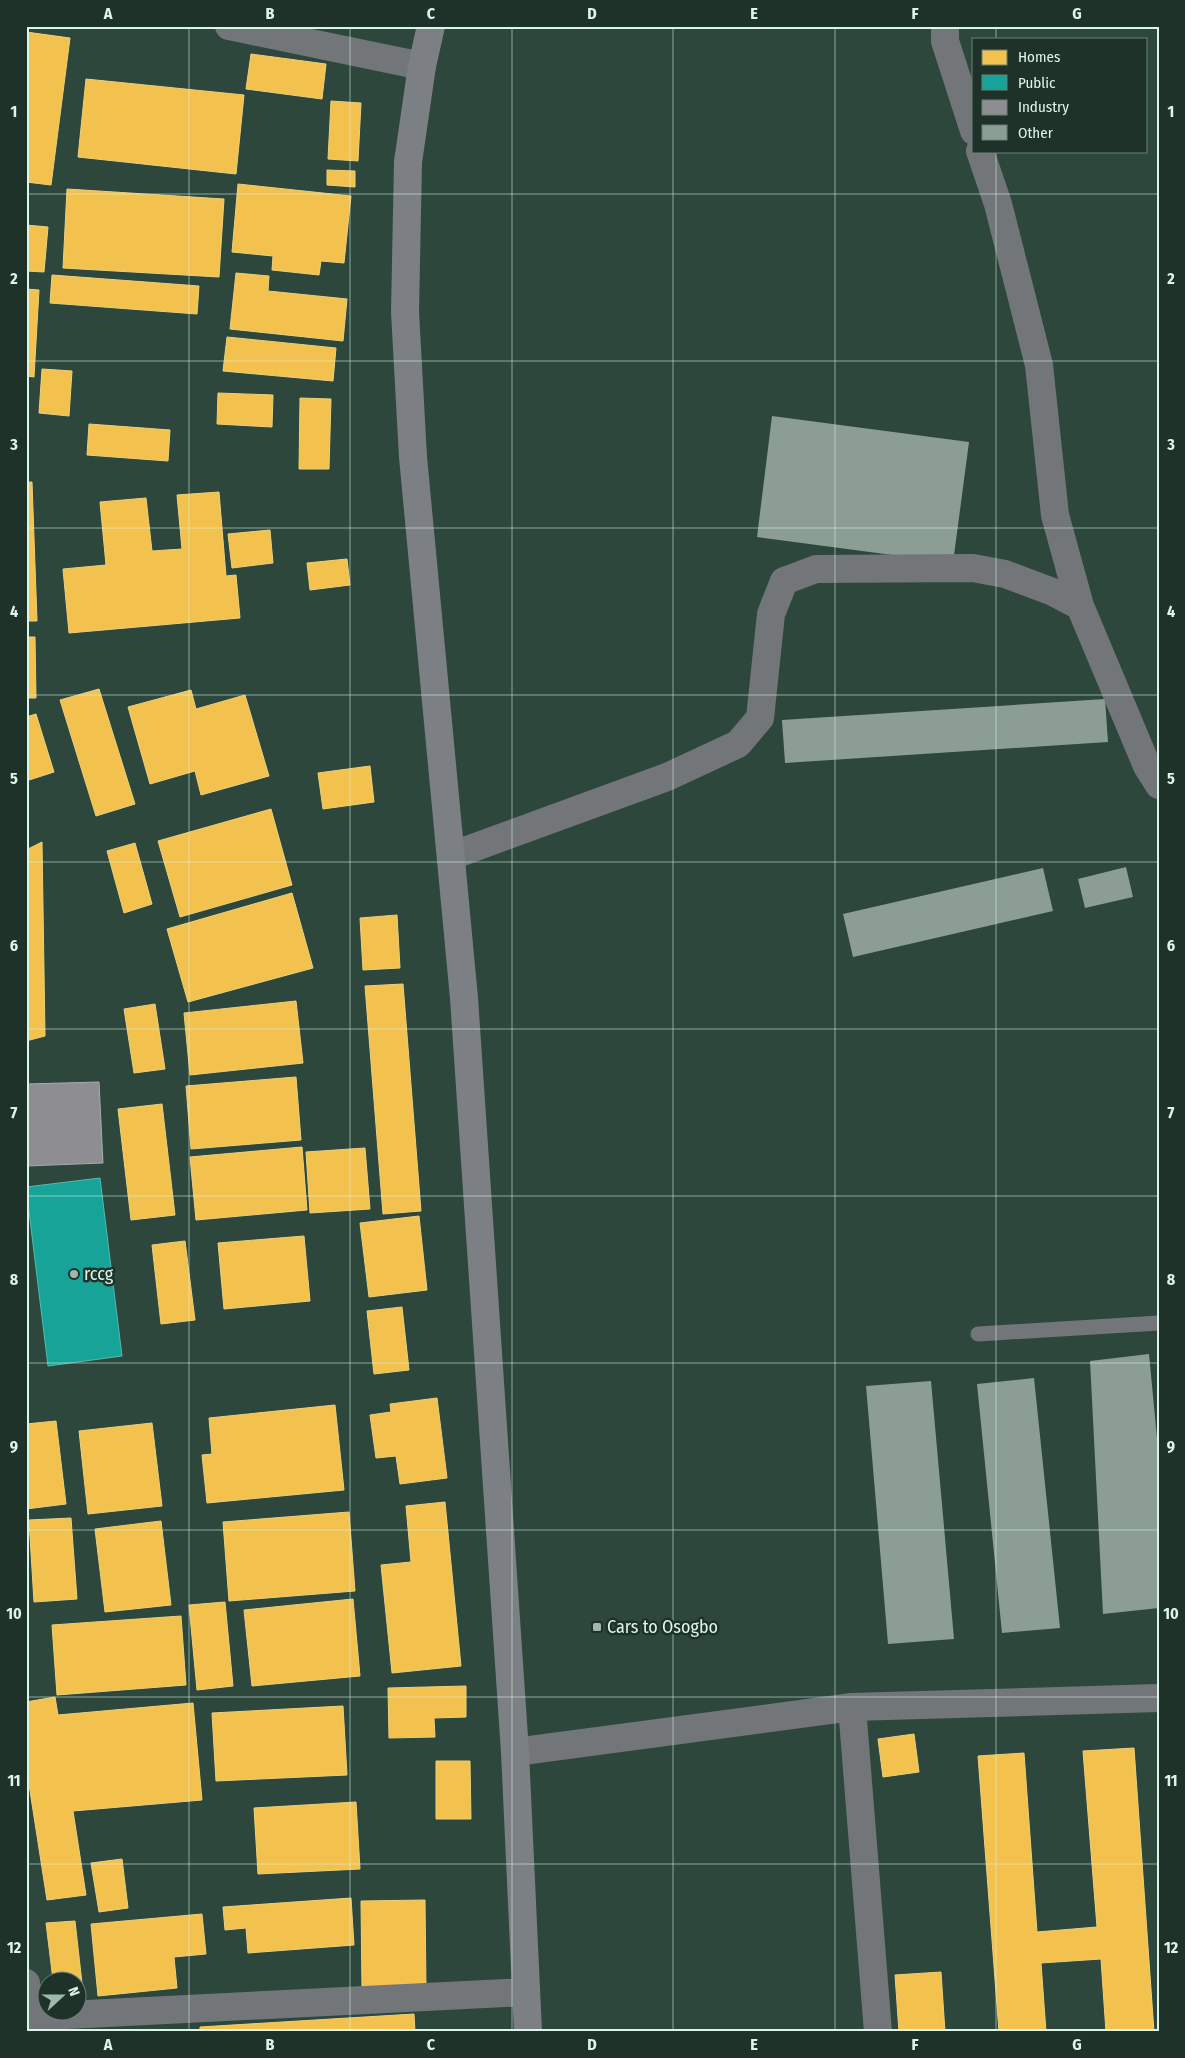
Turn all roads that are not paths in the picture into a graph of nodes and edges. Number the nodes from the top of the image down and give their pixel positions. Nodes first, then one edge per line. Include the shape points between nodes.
1 (228, 26) edge
2 (430, 26) edge
3 (945, 26) edge
4 (422, 66) junction
5 (972, 125) edge
6 (980, 152) edge
7 (1080, 606) junction
8 (1159, 785) edge
9 (451, 856) junction
10 (1159, 1323) edge
11 (978, 1334) dead end
12 (1159, 1698) edge
13 (852, 1707) junction
14 (515, 1752) junction
15 (26, 1983) edge
16 (526, 1992) junction
17 (27, 2025) edge
18 (528, 2032) edge
19 (878, 2032) edge

1 - 4 street
2 - 4 main road
3 - 5 street via 945,41
4 - 9 main road via 408,162 405,312 413,457
6 - 7 street via 998,204 1039,365 1055,515
7 - 8 street via 1147,766
7 - 9 street via 1005,574 973,568 816,569 784,581 771,614 760,718 738,744 667,777
9 - 14 main road via 465,1008
10 - 11 lane
12 - 13 street
13 - 14 street
13 - 19 street
14 - 16 main road
15 - 17 street
16 - 17 street
16 - 18 main road

